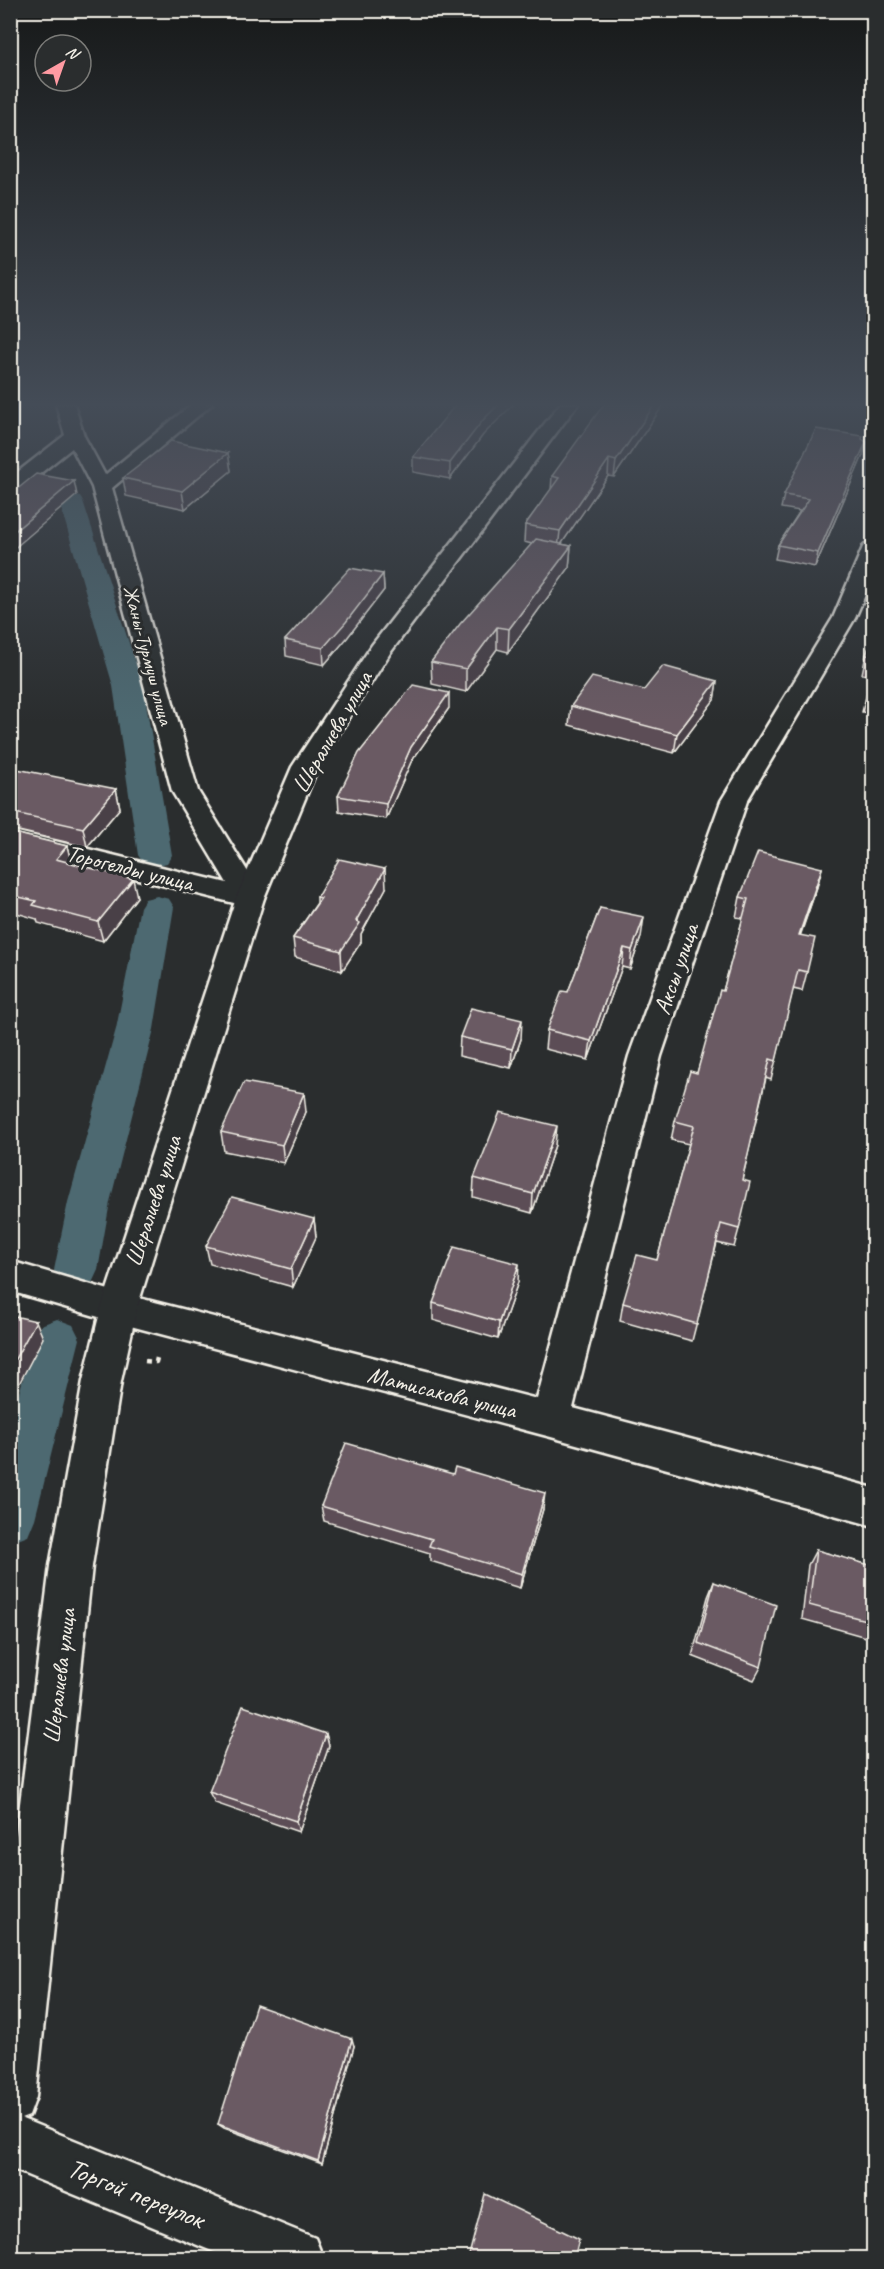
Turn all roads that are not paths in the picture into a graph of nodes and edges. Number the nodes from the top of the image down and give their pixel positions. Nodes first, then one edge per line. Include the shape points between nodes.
1 (108, 510) edge
2 (487, 510) edge
3 (873, 547) edge
4 (10, 838) edge
5 (250, 898) junction
6 (10, 1276) edge
7 (118, 1308) junction
8 (551, 1420) junction
9 (873, 1507) edge
10 (10, 2097) edge
11 (10, 2141) edge
12 (295, 2259) edge

1 - 5 street, Жаны-Турмуш улица via 185,792
2 - 5 street, Шералиева улица via 368,669 305,767
3 - 8 street, Аксы улица via 844,618 734,801 645,1056
4 - 5 street, Торогелды улица
5 - 7 street, Шералиева улица
6 - 7 street, Матисакова улица
7 - 8 street, Матисакова улица
7 - 10 street, Шералиева улица via 71,1566
8 - 9 street, Матисакова улица
11 - 12 street, Торгой переулок

